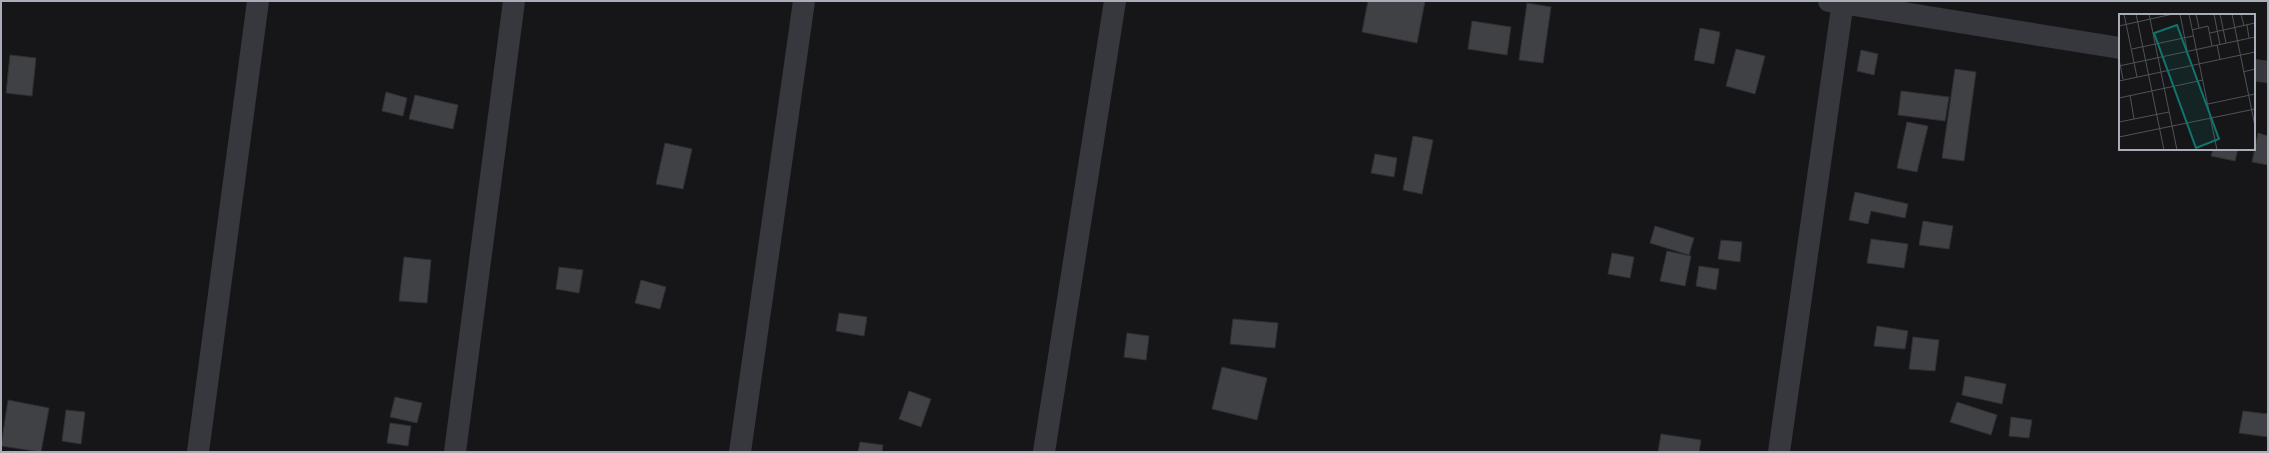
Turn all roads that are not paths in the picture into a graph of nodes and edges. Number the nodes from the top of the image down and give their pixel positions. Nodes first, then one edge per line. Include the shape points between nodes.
1 (258, 1) edge
2 (514, 1) edge
3 (804, 1) edge
4 (1114, 1) edge
5 (1838, 2) edge
6 (2119, 48) edge
7 (2255, 70) edge
8 (2268, 72) edge
9 (198, 452) edge
10 (455, 452) edge
11 (740, 452) edge
12 (1044, 452) edge
13 (1779, 452) edge

1 - 9 street
2 - 10 street
3 - 11 street
4 - 12 street
5 - 6 street
5 - 13 street
7 - 8 street

